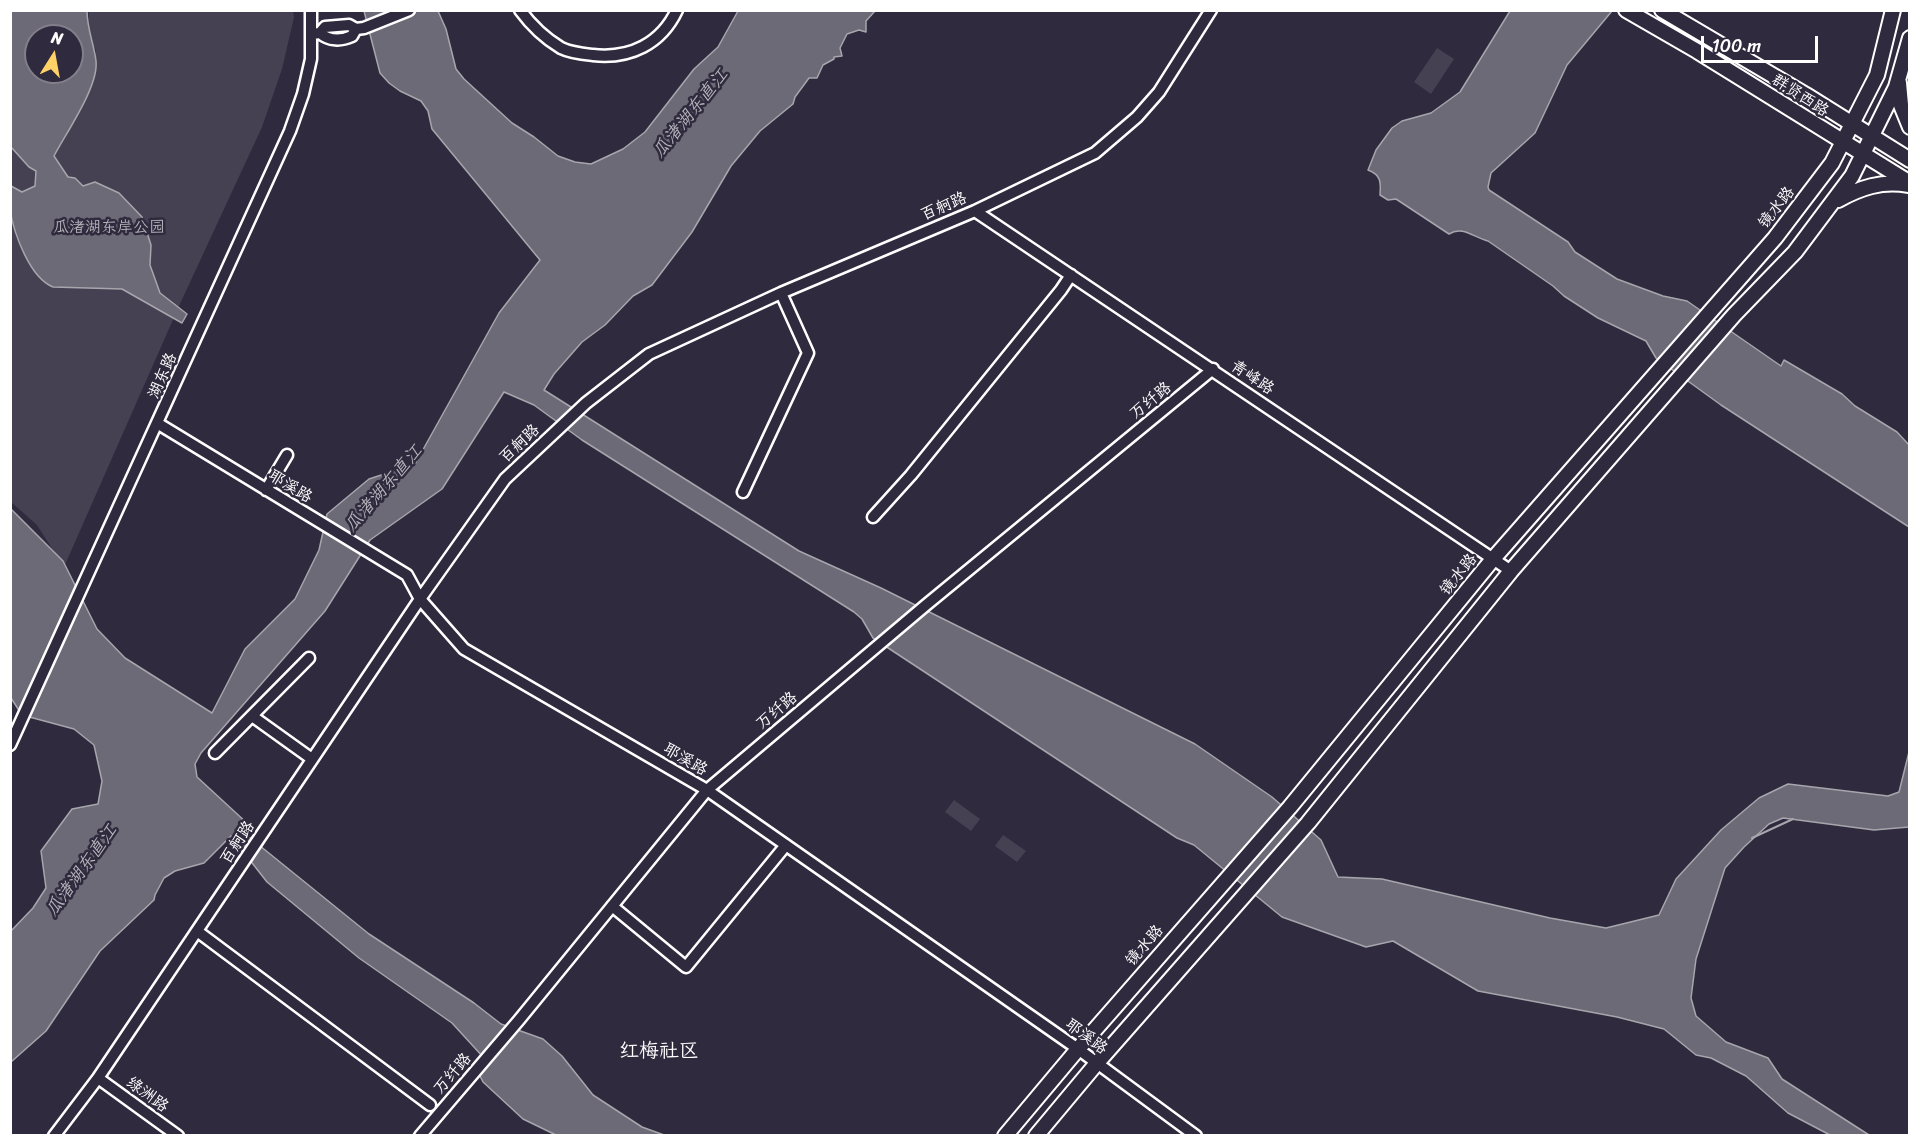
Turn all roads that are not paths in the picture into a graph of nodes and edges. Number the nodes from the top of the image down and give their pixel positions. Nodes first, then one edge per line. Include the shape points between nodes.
1 (311, 10) edge
2 (409, 10) edge
3 (520, 10) edge
4 (677, 10) edge
5 (1211, 10) edge
6 (1626, 10) edge
7 (1662, 10) edge
8 (1893, 10) edge
9 (316, 33) junction
10 (1910, 38) edge
11 (1903, 73) edge
12 (1852, 125) junction
13 (1910, 127) edge
14 (1872, 137) junction
15 (1842, 143) junction
16 (1863, 155) junction
17 (1910, 160) edge
18 (1910, 184) edge
19 (1833, 202) junction
20 (975, 211) junction
21 (1071, 275) junction
22 (781, 293) junction
23 (1213, 369) junction
24 (157, 423) junction
25 (287, 455) dead end
26 (266, 490) junction
27 (743, 492) dead end
28 (873, 517) dead end
29 (1493, 559) junction
30 (1511, 571) junction
31 (420, 599) junction
32 (309, 658) dead end
33 (252, 716) junction
34 (10, 745) edge
35 (215, 753) dead end
36 (312, 759) junction
37 (707, 790) junction
38 (786, 845) junction
39 (612, 906) junction
40 (197, 931) junction
41 (1078, 1049) junction
42 (1097, 1063) junction
43 (98, 1078) junction
44 (430, 1105) dead end
45 (54, 1136) edge
46 (178, 1136) edge
47 (420, 1136) edge
48 (1005, 1136) edge
49 (1036, 1136) edge
50 (1196, 1136) edge

1 - 9 street, 湖东路
2 - 9 street via 360,29 350,25 325,27
3 - 4 street via 563,49 605,57 638,50 654,41 670,25
5 - 20 street, 百舸路 via 1159,92 1095,153
6 - 15 main road, 群贤西路
7 - 12 main road, 群贤西路
8 - 12 main road, 镜水路 via 1877,75
9 - 24 street, 湖东路 via 303,94 290,131
10 - 11 main road
11 - 13 main road via 1901,105
11 - 14 main road
12 - 14 main road, 群贤西路
12 - 15 main road, 镜水路
14 - 16 main road
14 - 17 main road, 群贤西路
15 - 16 main road, 群贤西路
15 - 29 main road, 镜水路 via 1832,163 1775,238
16 - 18 main road, 群贤西路
16 - 19 main road
18 - 19 main road via 1873,184
19 - 30 main road via 1796,252 1734,315
20 - 21 street, 青峰路
20 - 22 street, 百舸路
21 - 23 street, 青峰路
21 - 28 street
22 - 27 street via 808,354
22 - 31 street, 百舸路 via 649,354 586,403 505,479
23 - 29 street, 青峰路
23 - 37 street, 万纤路
24 - 26 street, 耶溪路
24 - 34 street, 湖东路
25 - 26 street
26 - 31 street, 耶溪路 via 407,575
29 - 30 street, 青峰路
29 - 41 main road, 镜水路 via 1290,807
30 - 42 main road via 1308,823
31 - 36 street, 百舸路
31 - 37 street, 耶溪路 via 464,649
32 - 33 street
33 - 35 street
33 - 36 street
36 - 40 street, 百舸路
37 - 38 street, 耶溪路
37 - 39 street, 万纤路
38 - 39 street via 686,967
38 - 41 street, 耶溪路
39 - 47 street, 万纤路
40 - 43 street, 百舸路
40 - 44 street
41 - 42 street, 耶溪路
41 - 48 main road, 镜水路
42 - 49 main road
42 - 50 street, 耶溪路
43 - 45 street, 百舸路
43 - 46 street, 绿洲路

